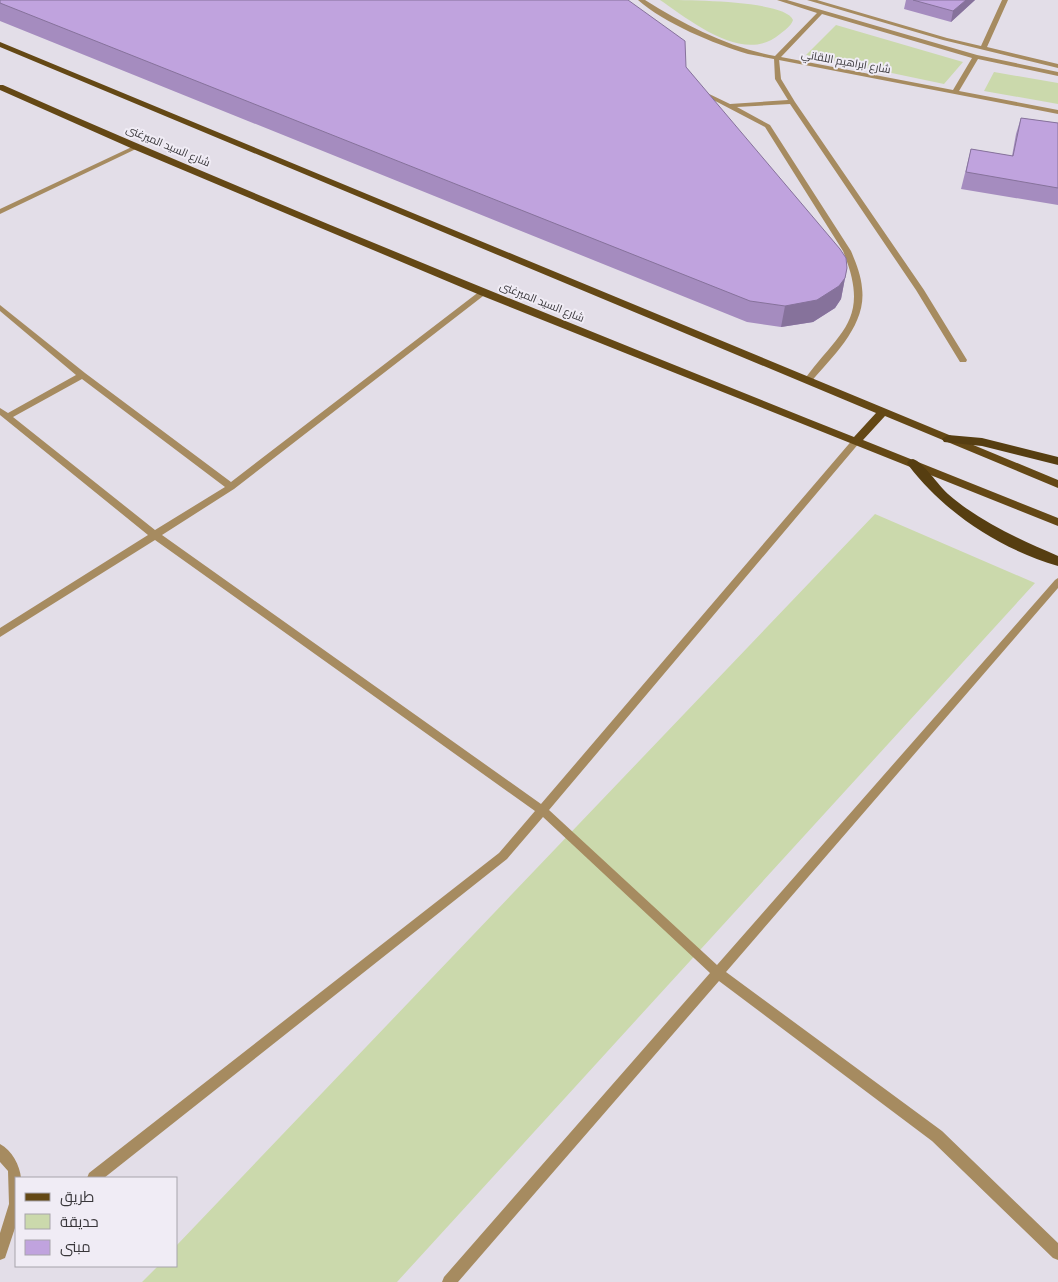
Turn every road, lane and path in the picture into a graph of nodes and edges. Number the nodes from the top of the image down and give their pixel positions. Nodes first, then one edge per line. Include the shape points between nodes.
1 (641, 0) edge
2 (780, 0) edge
3 (810, 0) edge
4 (1005, 0) edge
5 (821, 12) junction
6 (0, 44) edge
7 (983, 49) junction
8 (976, 57) junction
9 (776, 59) junction
10 (1058, 66) edge
11 (1058, 74) edge
12 (692, 86) edge
13 (0, 87) edge
14 (955, 92) junction
15 (792, 102) junction
16 (725, 106) junction
17 (1058, 112) edge
18 (136, 147) junction
19 (0, 212) edge
20 (483, 293) junction
21 (0, 307) edge
22 (963, 360) dead end
23 (82, 375) junction
24 (808, 380) junction
25 (883, 412) junction
26 (3, 414) edge
27 (948, 439) junction
28 (857, 440) junction
29 (1058, 460) edge
30 (913, 463) junction
31 (1058, 484) edge
32 (231, 487) junction
33 (1058, 522) edge
34 (156, 536) junction
35 (1058, 561) edge
36 (1058, 582) edge
37 (0, 633) edge
38 (544, 811) junction
39 (718, 973) junction
40 (0, 1151) edge
41 (95, 1177) edge
42 (15, 1186) edge
43 (15, 1207) edge
44 (15, 1240) edge
45 (1, 1252) edge
46 (1058, 1253) edge
47 (449, 1282) edge

1 - 9 street, شارع ابراهيم اللقاني via 700,35
2 - 5 street
3 - 7 street
4 - 7 street
5 - 8 street
5 - 9 street
6 - 24 main road
7 - 10 street
8 - 11 street
8 - 14 street
9 - 14 street, شارع ابراهيم اللقاني
9 - 15 street via 778,79
12 - 16 street
13 - 18 main road, شارع السيد الميرغنى
14 - 17 street, شارع ابراهيم اللقاني
15 - 16 street
15 - 22 street via 920,290
16 - 24 street via 768,126 847,251 856,274 858,291 854,319 847,335
18 - 19 street
18 - 20 main road, شارع السيد الميرغنى
20 - 28 main road, شارع السيد الميرغنى
20 - 32 street
21 - 23 street
23 - 26 street
23 - 32 street
24 - 25 main road
25 - 27 main road
25 - 28 main road
26 - 34 street
27 - 29 highway via 982,442
27 - 31 main road
28 - 30 main road, شارع السيد الميرغنى
28 - 38 street
30 - 33 main road, شارع السيد الميرغنى
30 - 35 highway via 927,483 966,516 995,533
32 - 34 street
34 - 37 street
34 - 38 street
36 - 39 street
38 - 39 street
38 - 41 street via 503,856
39 - 46 street via 937,1136
39 - 47 street
40 - 42 street via 14,1169
43 - 45 street
44 - 45 street

